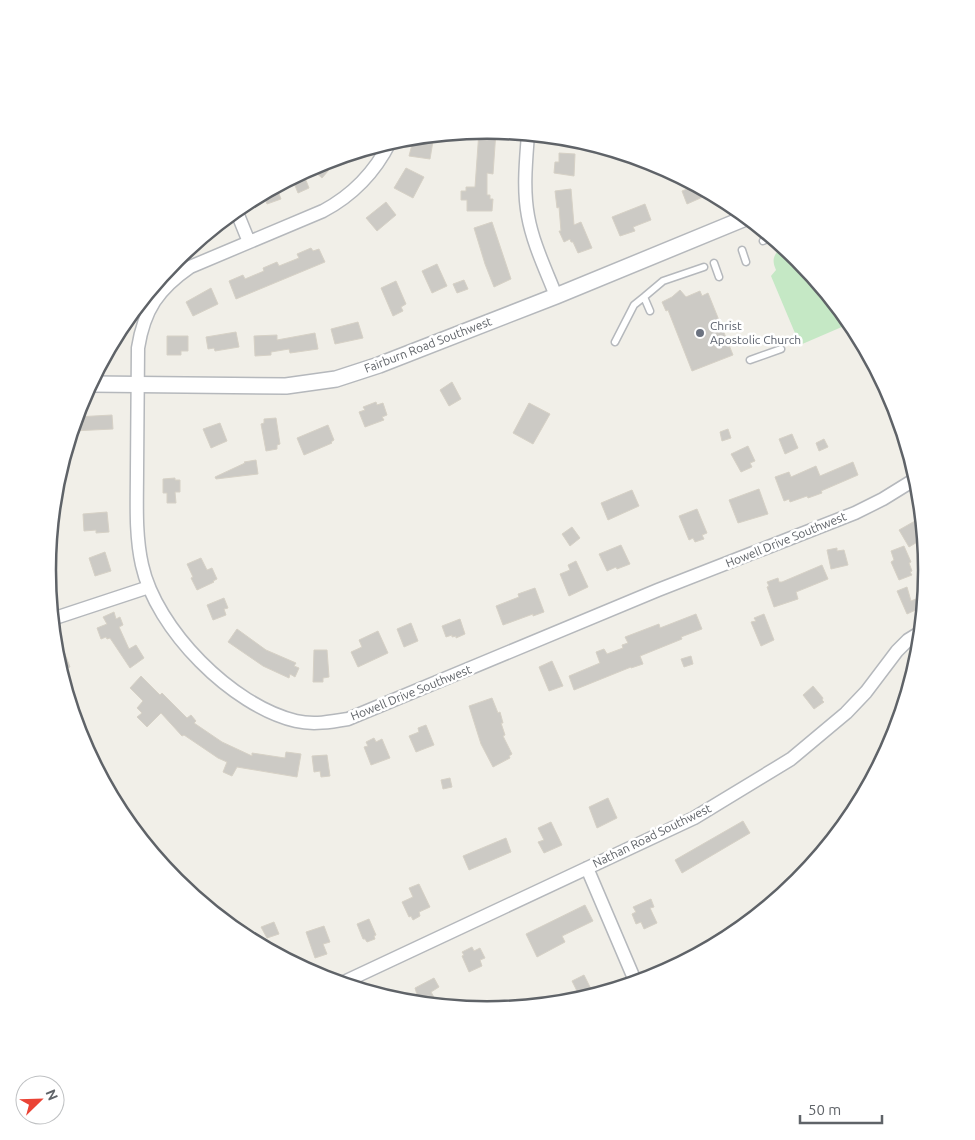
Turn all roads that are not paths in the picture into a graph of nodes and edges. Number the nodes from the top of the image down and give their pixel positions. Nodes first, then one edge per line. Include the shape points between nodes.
1 (527, 141) edge
2 (386, 151) edge
3 (239, 218) edge
4 (740, 220) edge
5 (249, 242) junction
6 (742, 250) dead end
7 (746, 262) dead end
8 (714, 263) dead end
9 (704, 267) dead end
10 (719, 277) dead end
11 (556, 296) junction
12 (644, 297) junction
13 (650, 311) dead end
14 (616, 342) dead end
15 (781, 349) dead end
16 (750, 360) dead end
17 (99, 384) edge
18 (138, 384) junction
19 (909, 483) edge
20 (149, 587) junction
21 (59, 617) edge
22 (913, 637) edge
23 (587, 868) junction
24 (633, 975) edge
25 (351, 979) edge

1 - 11 street via 524,173 528,215
2 - 5 street, Howell Drive Southwest via 360,186 336,204
3 - 5 street
4 - 11 street, Fairburn Road Southwest
5 - 18 street, Howell Drive Southwest via 190,267 172,279 160,293 141,331
6 - 7 lane
8 - 10 lane
9 - 12 lane via 663,281
11 - 18 street, Fairburn Road Southwest via 336,379 286,386
12 - 13 lane
12 - 14 lane via 634,305
15 - 16 lane
17 - 18 street, Fairburn Road Southwest
18 - 20 street, Howell Drive Southwest via 138,541
19 - 20 street, Howell Drive Southwest via 855,513 658,590 348,719 324,723 297,722 278,716 252,703 212,675 182,641
20 - 21 street
22 - 23 street, Nathan Road Southwest via 896,651 846,713 791,759 694,818
23 - 24 street
23 - 25 street, Nathan Road Southwest

